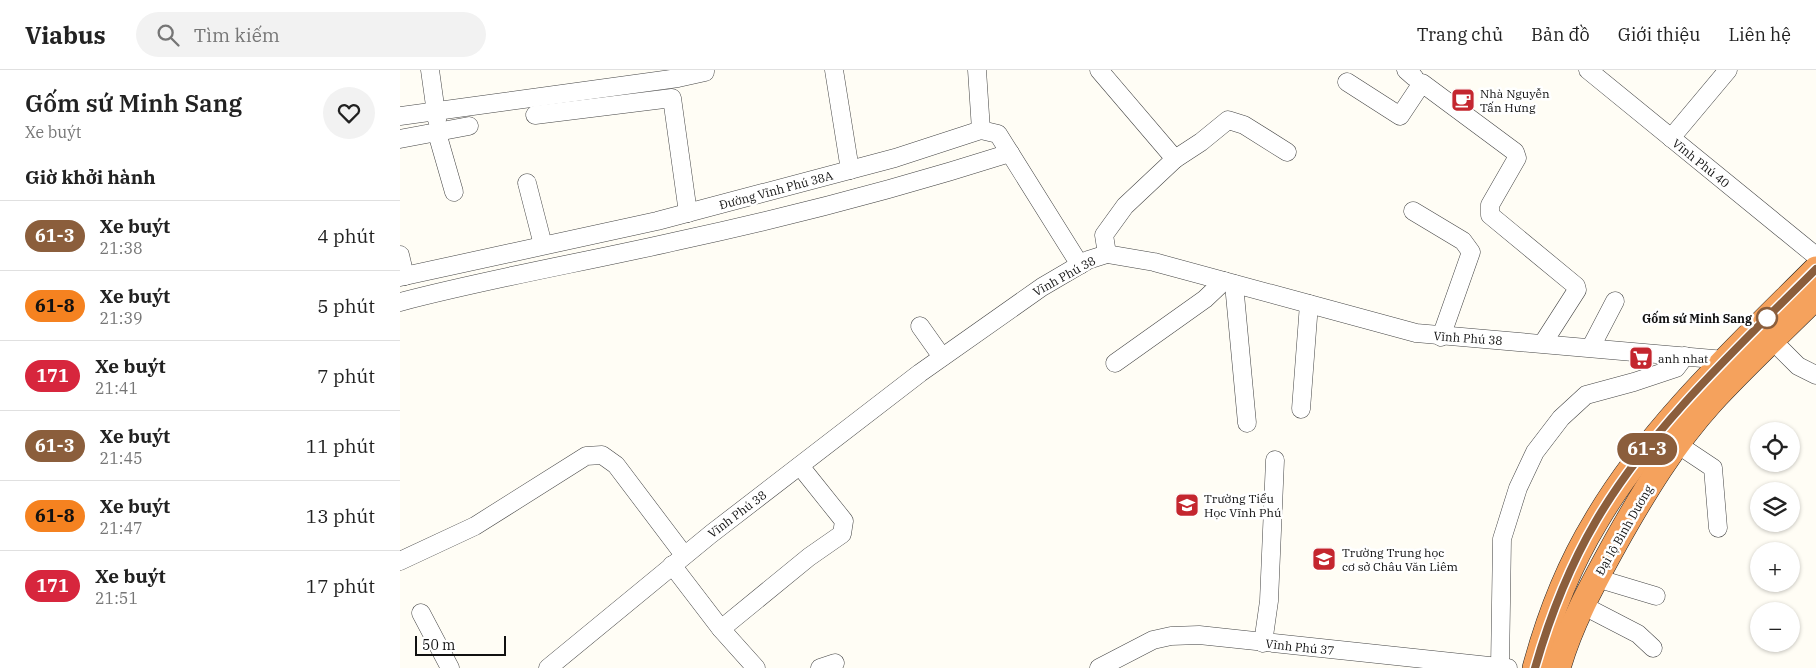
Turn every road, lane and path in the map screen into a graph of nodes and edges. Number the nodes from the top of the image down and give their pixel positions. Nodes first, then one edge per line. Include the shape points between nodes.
1 (430, 70) edge
2 (834, 70) edge
3 (977, 70) edge
4 (1099, 70) edge
5 (1728, 70) edge
6 (707, 71) edge
7 (1590, 71) edge
8 (1347, 82) dead end
9 (535, 115) dead end
10 (400, 116) edge
11 (437, 124) junction
12 (469, 126) dead end
13 (981, 130) junction
14 (1671, 138) junction
15 (400, 139) edge
16 (1287, 152) dead end
17 (1010, 153) junction
18 (1174, 159) junction
19 (850, 170) junction
20 (527, 183) dead end
21 (454, 192) dead end
22 (1413, 211) dead end
23 (688, 213) junction
24 (543, 245) junction
25 (1107, 254) junction
26 (400, 255) edge
27 (1816, 256) edge
28 (1080, 265) junction
29 (1816, 269) edge
30 (403, 276) edge
31 (1229, 282) junction
32 (1816, 297) edge
33 (1615, 301) dead end
34 (400, 302) edge
35 (1309, 304) junction
36 (920, 326) dead end
37 (1441, 337) junction
38 (1773, 340) junction
39 (1543, 343) junction
40 (1591, 347) junction
41 (1685, 356) junction
42 (942, 357) junction
43 (1725, 360) junction
44 (1114, 363) dead end
45 (1816, 376) edge
46 (1301, 409) dead end
47 (1246, 424) dead end
48 (1677, 444) junction
49 (1275, 460) dead end
50 (800, 466) junction
51 (1718, 528) dead end
52 (678, 560) junction
53 (400, 561) edge
54 (1596, 578) junction
55 (1656, 596) dead end
56 (1579, 612) junction
57 (421, 613) dead end
58 (1551, 614) junction
59 (722, 629) junction
60 (1263, 643) junction
61 (1653, 648) dead end
62 (450, 668) edge
63 (548, 668) edge
64 (756, 668) edge
65 (1100, 668) edge
66 (1500, 668) edge
67 (1508, 668) edge
68 (1535, 668) edge
69 (1558, 668) edge

1 - 11 street
2 - 19 street
3 - 13 street
4 - 18 street
5 - 14 street
6 - 11 street
7 - 14 street, Vĩnh Phú 40
8 - 39 street via 1400,116 1422,83 1515,152 1516,158 1490,205 1490,215 1577,290
9 - 23 street via 672,98
10 - 11 street
11 - 12 street
11 - 15 street
11 - 21 street
13 - 17 street via 998,134
13 - 19 street, Đường Vĩnh Phú 38A
14 - 27 street, Vĩnh Phú 40
16 - 18 street via 1244,125 1228,120
17 - 28 street
17 - 34 street via 931,178 679,241
18 - 25 street via 1126,206 1104,235
19 - 23 street, Đường Vĩnh Phú 38A
20 - 24 street
22 - 37 street via 1463,241 1471,252
23 - 24 street, Đường Vĩnh Phú 38A
24 - 30 street, Đường Vĩnh Phú 38A
25 - 28 street, Vĩnh Phú 38
25 - 31 street, Vĩnh Phú 38 via 1154,262
26 - 30 street
28 - 42 street, Vĩnh Phú 38 via 1042,287
29 - 43 highway, Đại lộ Bình Dương
31 - 35 street, Vĩnh Phú 38
31 - 44 street
31 - 47 street
32 - 38 highway, Đại lộ Bình Dương
33 - 40 street
35 - 37 street, Vĩnh Phú 38 via 1416,334
35 - 46 street
36 - 42 street
37 - 39 street, Vĩnh Phú 38
38 - 45 street via 1798,366
38 - 48 highway, Đại lộ Bình Dương via 1711,402
39 - 40 street, Vĩnh Phú 38
40 - 41 street, Vĩnh Phú 38
41 - 43 street, Vĩnh Phú 38
41 - 66 street via 1676,368 1586,395 1561,418 1535,452 1518,488 1502,539
42 - 50 street, Vĩnh Phú 38
43 - 58 highway, Đại lộ Bình Dương via 1644,452 1612,495 1581,547
48 - 51 street via 1712,468
48 - 54 highway, Đại lộ Bình Dương via 1644,491
49 - 60 street via 1269,601
50 - 52 street, Vĩnh Phú 38
50 - 59 street via 844,521 842,534
52 - 53 street via 616,465 602,455 586,456 475,526
52 - 59 street
52 - 63 street, Vĩnh Phú 38
54 - 55 street
54 - 56 highway, Đại lộ Bình Dương
56 - 58 highway
56 - 61 street via 1638,634
56 - 69 highway, Đại lộ Bình Dương
57 - 62 street
58 - 68 highway, Đại lộ Bình Dương
59 - 64 street
60 - 65 street, Vĩnh Phú 37 via 1216,636 1171,636 1153,640
60 - 66 street, Vĩnh Phú 37
66 - 67 street, Vĩnh Phú 37

